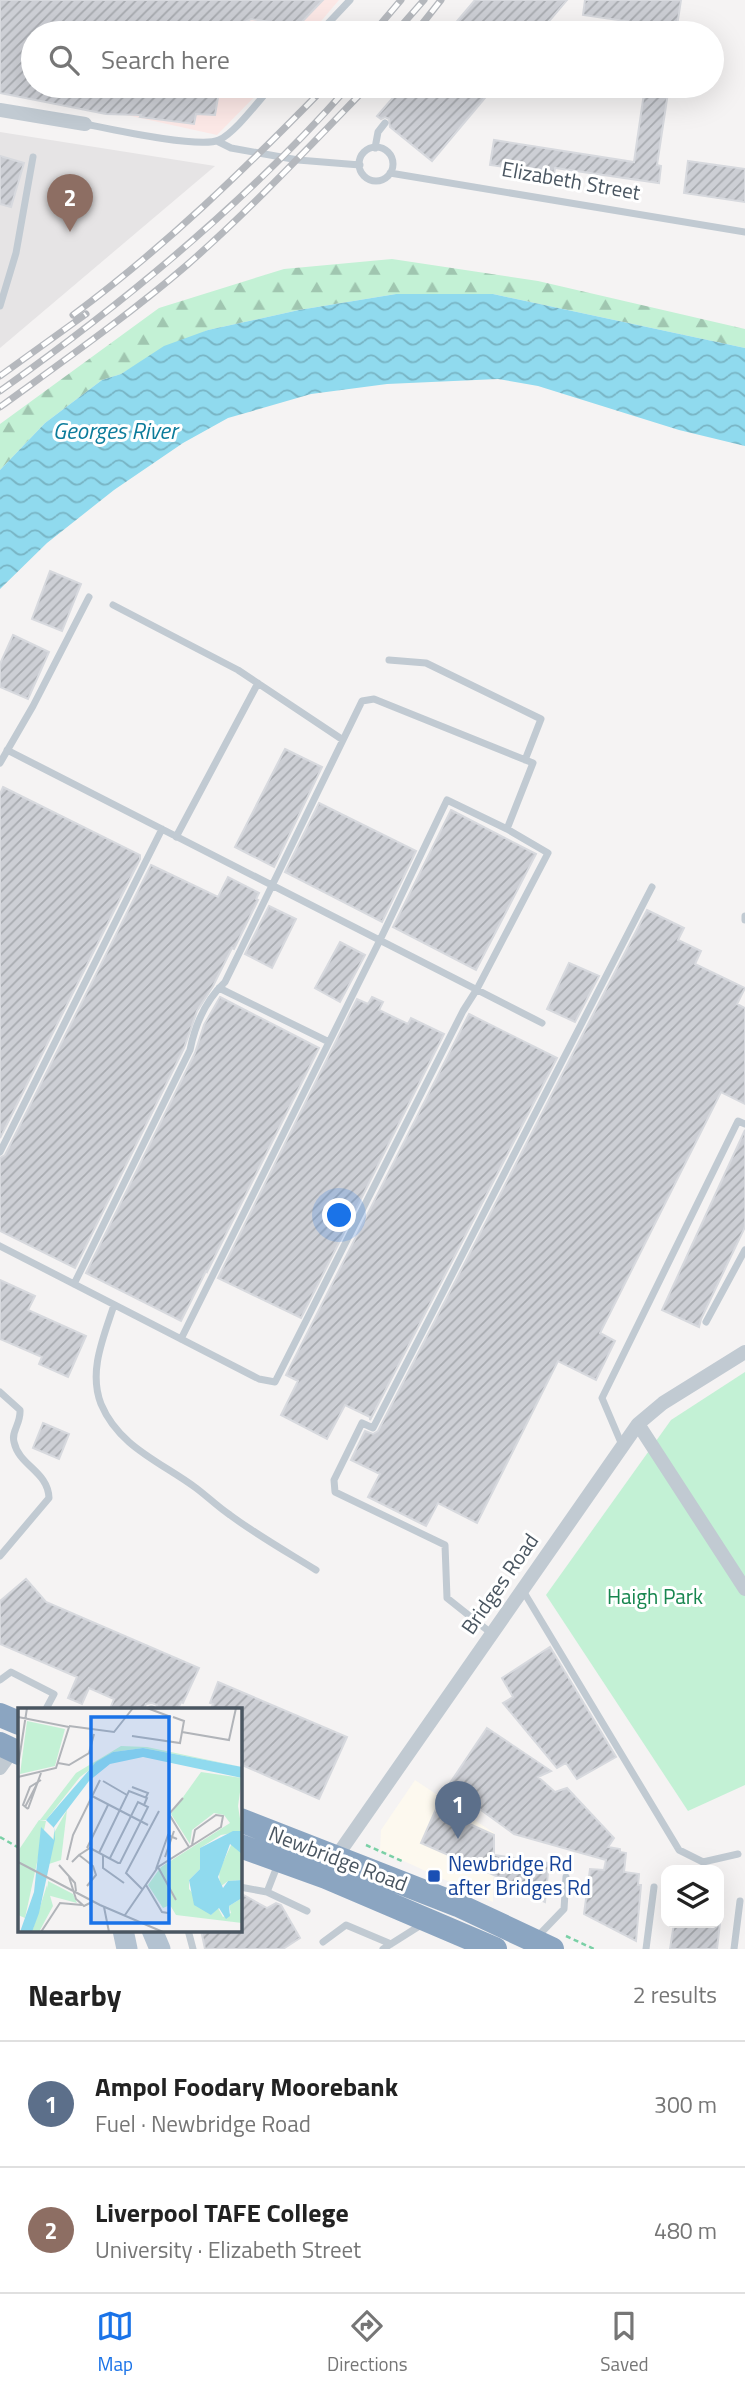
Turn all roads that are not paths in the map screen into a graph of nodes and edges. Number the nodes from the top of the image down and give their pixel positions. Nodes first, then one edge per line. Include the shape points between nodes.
1 (346, 3) edge
2 (330, 21) edge
3 (261, 98) edge
4 (0, 110) edge
5 (385, 122) dead end
6 (85, 124) joint
7 (217, 141) junction
8 (375, 148) junction
9 (33, 157) dead end
10 (360, 165) junction
11 (390, 173) junction
12 (745, 232) edge
13 (0, 306) edge
14 (89, 597) dead end
15 (113, 605) dead end
16 (389, 660) dead end
17 (258, 683) junction
18 (343, 740) junction
19 (7, 751) junction
20 (525, 760) junction
21 (0, 763) edge
22 (162, 829) junction
23 (507, 829) junction
24 (176, 837) junction
25 (272, 885) junction
26 (652, 887) dead end
27 (380, 940) junction
28 (219, 988) junction
29 (477, 989) junction
30 (542, 1023) dead end
31 (329, 1042) junction
32 (745, 1124) edge
33 (0, 1152) edge
34 (0, 1246) edge
35 (745, 1250) edge
36 (74, 1284) junction
37 (114, 1305) junction
38 (706, 1322) dead end
39 (181, 1339) junction
40 (745, 1352) edge
41 (0, 1392) edge
42 (638, 1424) junction
43 (623, 1445) junction
44 (0, 1556) edge
45 (316, 1570) dead end
46 (522, 1589) junction
47 (745, 1589) edge
48 (491, 1633) junction
49 (0, 1680) edge
50 (47, 1708) edge
51 (0, 1714) edge
52 (18, 1723) edge
53 (242, 1821) edge
54 (242, 1847) edge
55 (738, 1854) dead end
56 (280, 1860) junction
57 (330, 1867) junction
58 (566, 1877) dead end
59 (242, 1887) edge
60 (654, 1887) dead end
61 (267, 1892) junction
62 (740, 1901) dead end
63 (307, 1911) dead end
64 (428, 1920) junction
65 (151, 1932) edge
66 (189, 1932) edge
67 (323, 1942) dead end
68 (543, 1945) edge
69 (387, 1947) edge
70 (160, 1949) edge
71 (193, 1949) edge
72 (495, 1949) edge
73 (646, 1949) edge
74 (734, 1949) edge

1 - 2 lane
3 - 7 lane
4 - 6 street
5 - 8 lane
6 - 7 lane via 194,142
7 - 10 lane via 231,148 298,160
8 - 10 lane via 365,151
8 - 11 lane via 392,158
9 - 13 lane via 16,253
10 - 11 lane via 363,175 372,180
11 - 12 lane, Elizabeth Street
14 - 19 lane
15 - 17 lane
16 - 20 lane via 426,663 541,719
17 - 18 lane
17 - 24 lane
18 - 20 lane via 362,701 374,699
18 - 25 lane
19 - 21 lane
19 - 22 lane
20 - 23 lane via 533,763
22 - 24 lane
22 - 33 lane
23 - 27 lane via 447,800
23 - 29 lane via 548,853
24 - 25 lane
25 - 27 lane
25 - 28 lane
26 - 48 lane via 373,1428 362,1423 334,1480 335,1492 445,1545 447,1598
27 - 29 lane
27 - 31 lane
28 - 31 lane
28 - 36 lane via 193,1033 190,1050
29 - 30 lane
29 - 39 lane via 275,1382 259,1379
31 - 39 lane
32 - 43 lane via 738,1121 602,1398
34 - 36 lane
35 - 38 lane
36 - 37 lane
37 - 39 lane
37 - 45 lane via 96,1373 100,1402 115,1430 230,1515
40 - 42 street, Bridges Road
41 - 44 lane via 20,1410 14,1445 46,1481 49,1498
42 - 43 street, Bridges Road
42 - 47 street
43 - 46 street, Bridges Road
46 - 48 street, Bridges Road
46 - 55 lane via 679,1850 703,1862
48 - 57 street, Bridges Road
49 - 50 lane via 12,1672 54,1694
51 - 52 highway
53 - 57 highway, Newbridge Road
54 - 56 highway, Newbridge Road
56 - 57 highway, Newbridge Road
56 - 61 lane
57 - 64 highway, Newbridge Road
57 - 68 highway, Newbridge Road via 458,1905
58 - 68 lane via 564,1909
59 - 61 lane
60 - 73 lane
61 - 63 lane
62 - 74 lane
64 - 69 lane
64 - 72 highway, Newbridge Road
65 - 70 main road
66 - 71 lane
67 - 69 lane via 346,1925

